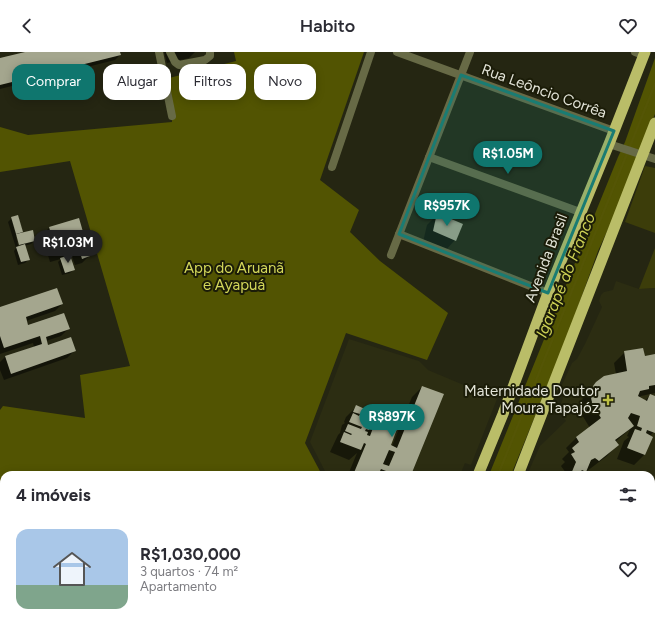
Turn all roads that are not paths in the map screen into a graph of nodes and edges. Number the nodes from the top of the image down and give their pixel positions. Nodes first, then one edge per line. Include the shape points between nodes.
1 (159, 52) edge
2 (170, 52) edge
3 (210, 52) edge
4 (371, 52) edge
5 (397, 52) edge
6 (470, 52) edge
7 (641, 53) edge
8 (461, 75) junction
9 (172, 116) dead end
10 (655, 123) edge
11 (614, 131) junction
12 (612, 145) junction
13 (640, 155) junction
14 (429, 157) junction
15 (655, 159) edge
16 (332, 167) dead end
17 (580, 212) junction
18 (400, 234) junction
19 (391, 255) dead end
20 (548, 293) junction
21 (480, 471) edge
22 (520, 471) edge

1 - 9 street
2 - 3 street via 174,62 179,65 205,60 210,56
4 - 16 street
5 - 8 street, Rua Leôncio Corrêa
6 - 8 street
7 - 11 highway, Avenida Brasil
8 - 11 street, Rua Leôncio Corrêa
8 - 14 street
10 - 13 highway
11 - 12 highway, Avenida Brasil
12 - 13 street
12 - 17 highway, Avenida Brasil
13 - 15 street
13 - 22 highway
14 - 17 street
14 - 18 street
17 - 20 highway, Avenida Brasil
18 - 19 street
18 - 20 street
20 - 21 highway, Avenida Brasil

